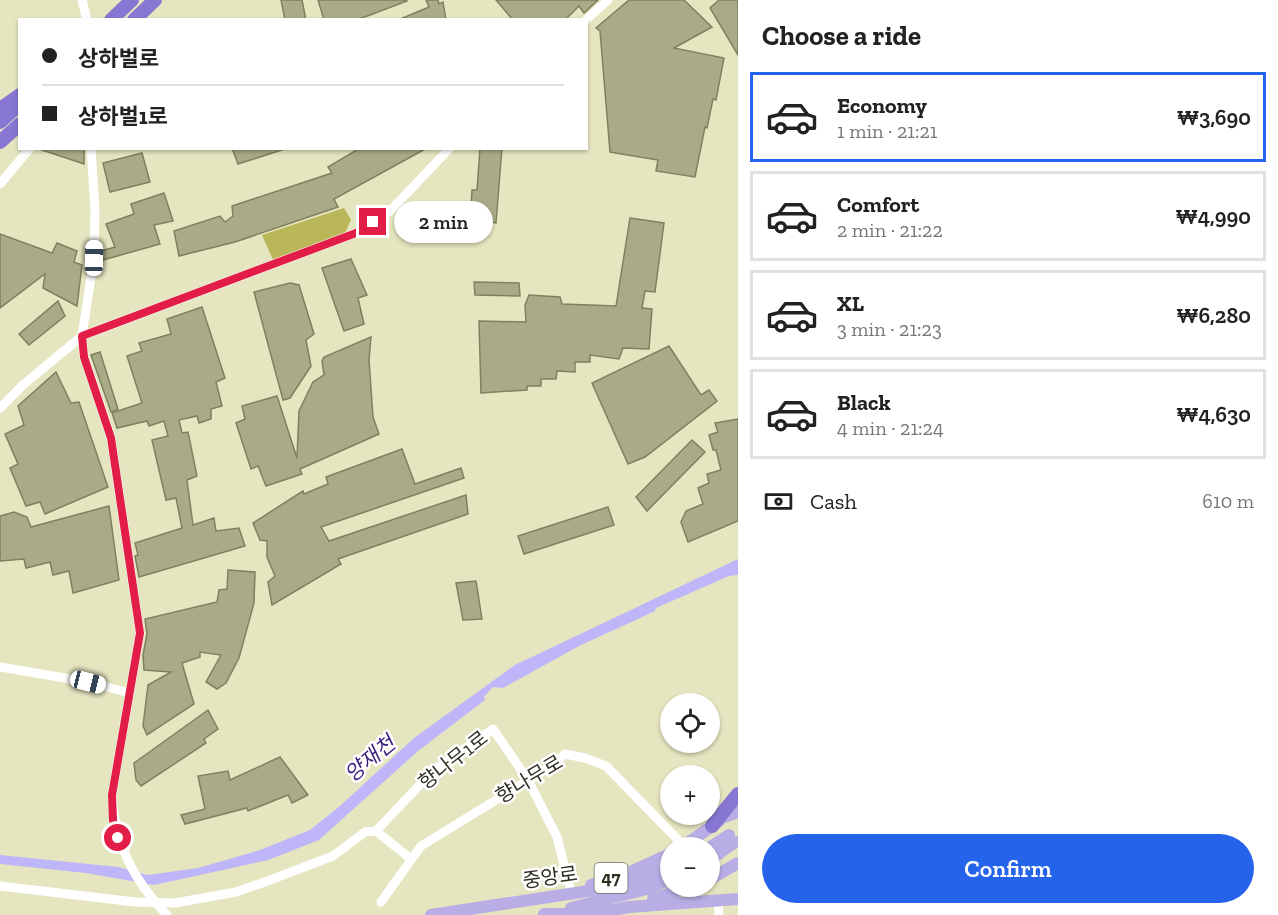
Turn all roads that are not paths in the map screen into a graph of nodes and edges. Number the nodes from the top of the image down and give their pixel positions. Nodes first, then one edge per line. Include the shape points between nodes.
1 (82, 0) edge
2 (132, 0) edge
3 (155, 0) edge
4 (608, 0) edge
5 (86, 18) edge
6 (113, 18) edge
7 (136, 18) edge
8 (588, 18) edge
9 (18, 96) edge
10 (18, 106) edge
11 (0, 109) edge
12 (0, 122) edge
13 (18, 126) edge
14 (0, 142) edge
15 (28, 150) edge
16 (91, 150) edge
17 (448, 150) edge
18 (0, 184) edge
19 (82, 336) junction
20 (0, 408) edge
21 (0, 667) edge
22 (130, 693) junction
23 (528, 780) junction
24 (738, 794) edge
25 (738, 805) edge
26 (738, 813) edge
27 (720, 818) edge
28 (720, 820) edge
29 (720, 821) edge
30 (713, 825) edge
31 (376, 831) junction
32 (673, 837) edge
33 (697, 837) edge
34 (720, 844) edge
35 (720, 850) edge
36 (411, 859) junction
37 (660, 859) edge
38 (738, 863) edge
39 (660, 872) edge
40 (720, 873) edge
41 (660, 882) edge
42 (0, 886) edge
43 (570, 888) junction
44 (550, 896) junction
45 (660, 897) edge
46 (738, 899) edge
47 (718, 900) junction
48 (154, 902) junction
49 (381, 902) dead end
50 (629, 907) junction
51 (542, 914) edge
52 (167, 915) edge
53 (431, 915) edge
54 (719, 915) edge

1 - 5 street
2 - 6 highway
3 - 7 highway
4 - 8 street
9 - 11 highway
10 - 12 highway
13 - 14 highway
15 - 18 street
16 - 19 street via 94,258
17 - 19 street via 390,211 356,233
19 - 20 street
19 - 22 street via 84,357 111,438 140,633
21 - 22 street
22 - 48 street via 112,795 113,820 129,866
23 - 31 street, 향나무1로 via 493,729 434,770
23 - 32 street, 향나무로 via 565,754 606,766
23 - 36 street, 향나무로 via 421,846
23 - 43 street via 557,837
24 - 27 highway
25 - 28 main road
26 - 29 main road
30 - 33 main road
31 - 36 street
31 - 48 street via 365,832 333,856 262,884 175,903
34 - 35 main road via 732,839
36 - 49 street, 향나무로
37 - 43 main road, 47 via 628,873
38 - 40 main road
39 - 44 main road, 중앙로 via 621,886
41 - 51 main road, 중앙로 via 609,900
42 - 48 street
43 - 44 main road, 47
44 - 53 main road, 중앙로
45 - 50 main road
46 - 47 main road
47 - 50 main road
47 - 54 street
48 - 52 street
50 - 51 main road via 592,914

